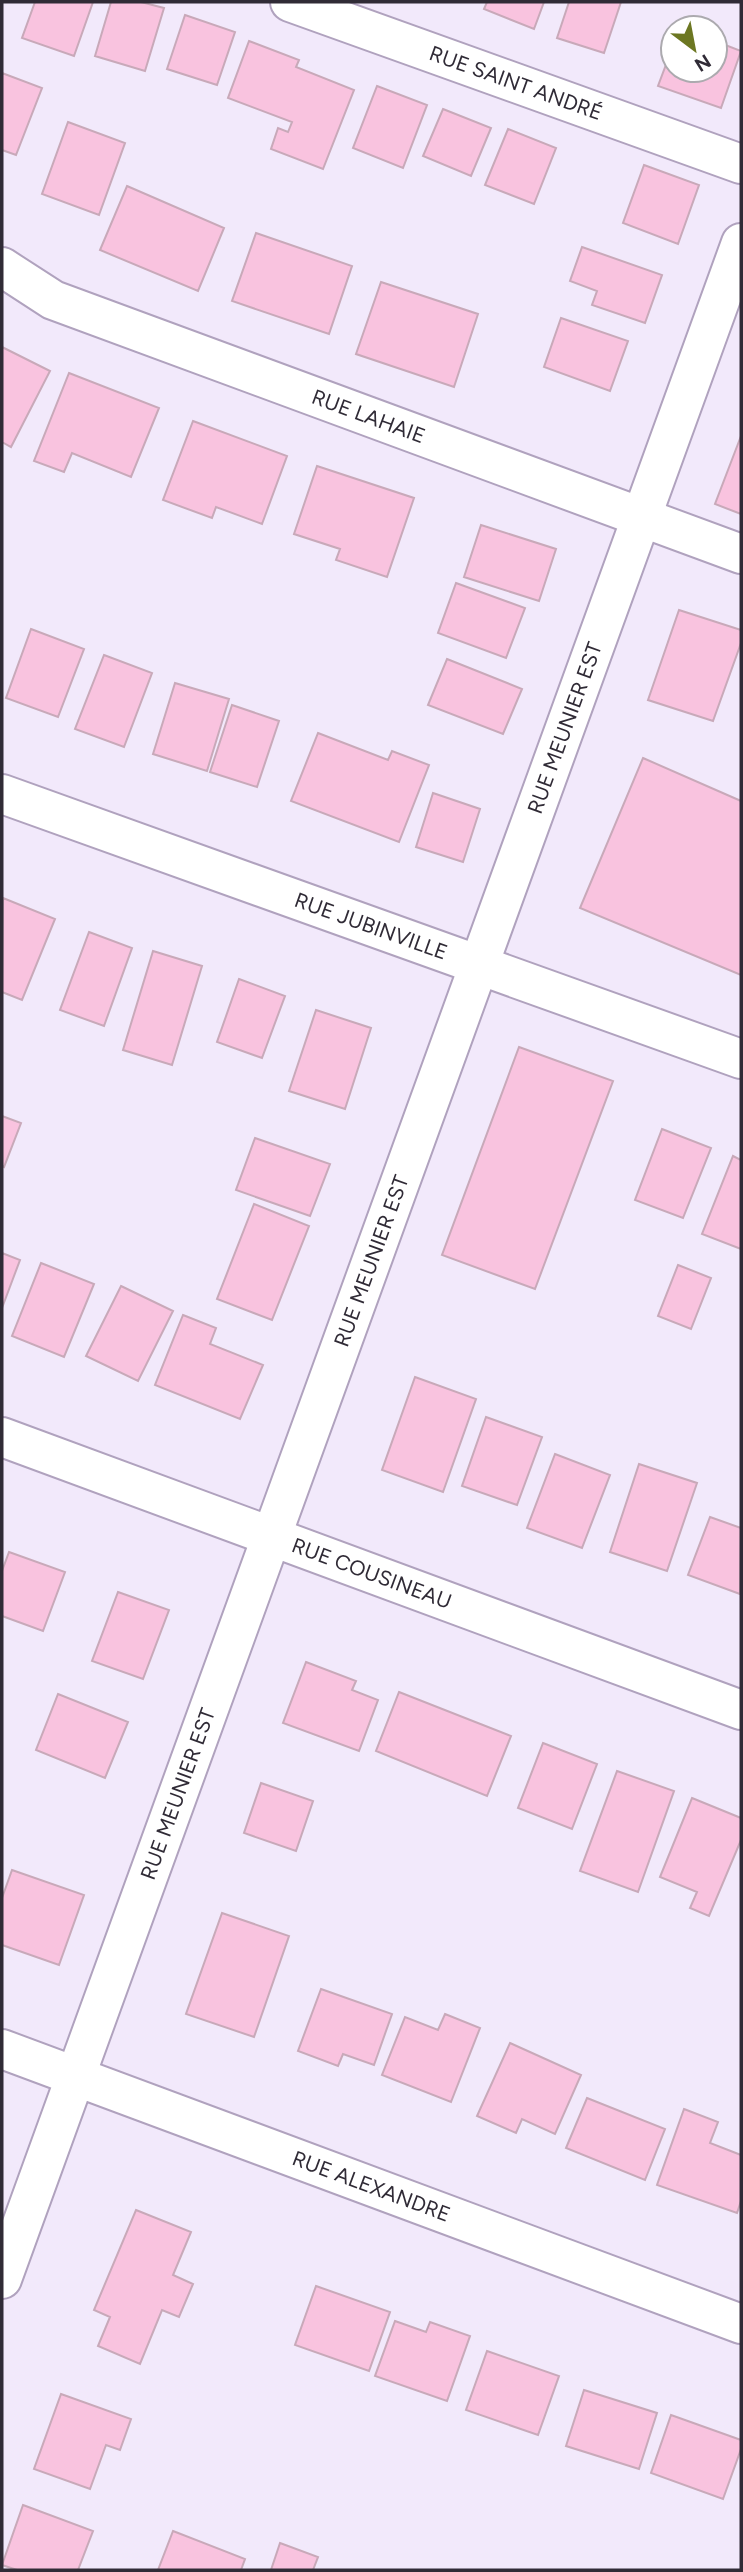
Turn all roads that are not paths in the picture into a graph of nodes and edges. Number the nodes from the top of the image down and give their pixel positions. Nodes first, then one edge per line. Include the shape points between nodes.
1 (290, 2) edge
2 (741, 164) edge
3 (741, 243) edge
4 (2, 267) edge
5 (642, 518) junction
6 (741, 554) edge
7 (2, 794) edge
8 (479, 963) junction
9 (741, 1059) edge
10 (2, 1437) edge
11 (271, 1537) junction
12 (741, 1710) edge
13 (2, 2049) edge
14 (75, 2077) junction
15 (2, 2279) edge
16 (741, 2323) edge

1 - 2 street, RUE SAINT ANDRÉ
3 - 5 street, RUE MEUNIER EST
4 - 5 street, RUE LAHAIE via 53,300
5 - 6 street, RUE LAHAIE
5 - 8 street, RUE MEUNIER EST
7 - 8 street, RUE JUBINVILLE
8 - 9 street, RUE JUBINVILLE
8 - 11 street, RUE MEUNIER EST
10 - 11 street, RUE COUSINEAU
11 - 12 street, RUE COUSINEAU
11 - 14 street, RUE MEUNIER EST
13 - 14 street, RUE ALEXANDRE
14 - 15 street, RUE MEUNIER EST
14 - 16 street, RUE ALEXANDRE

